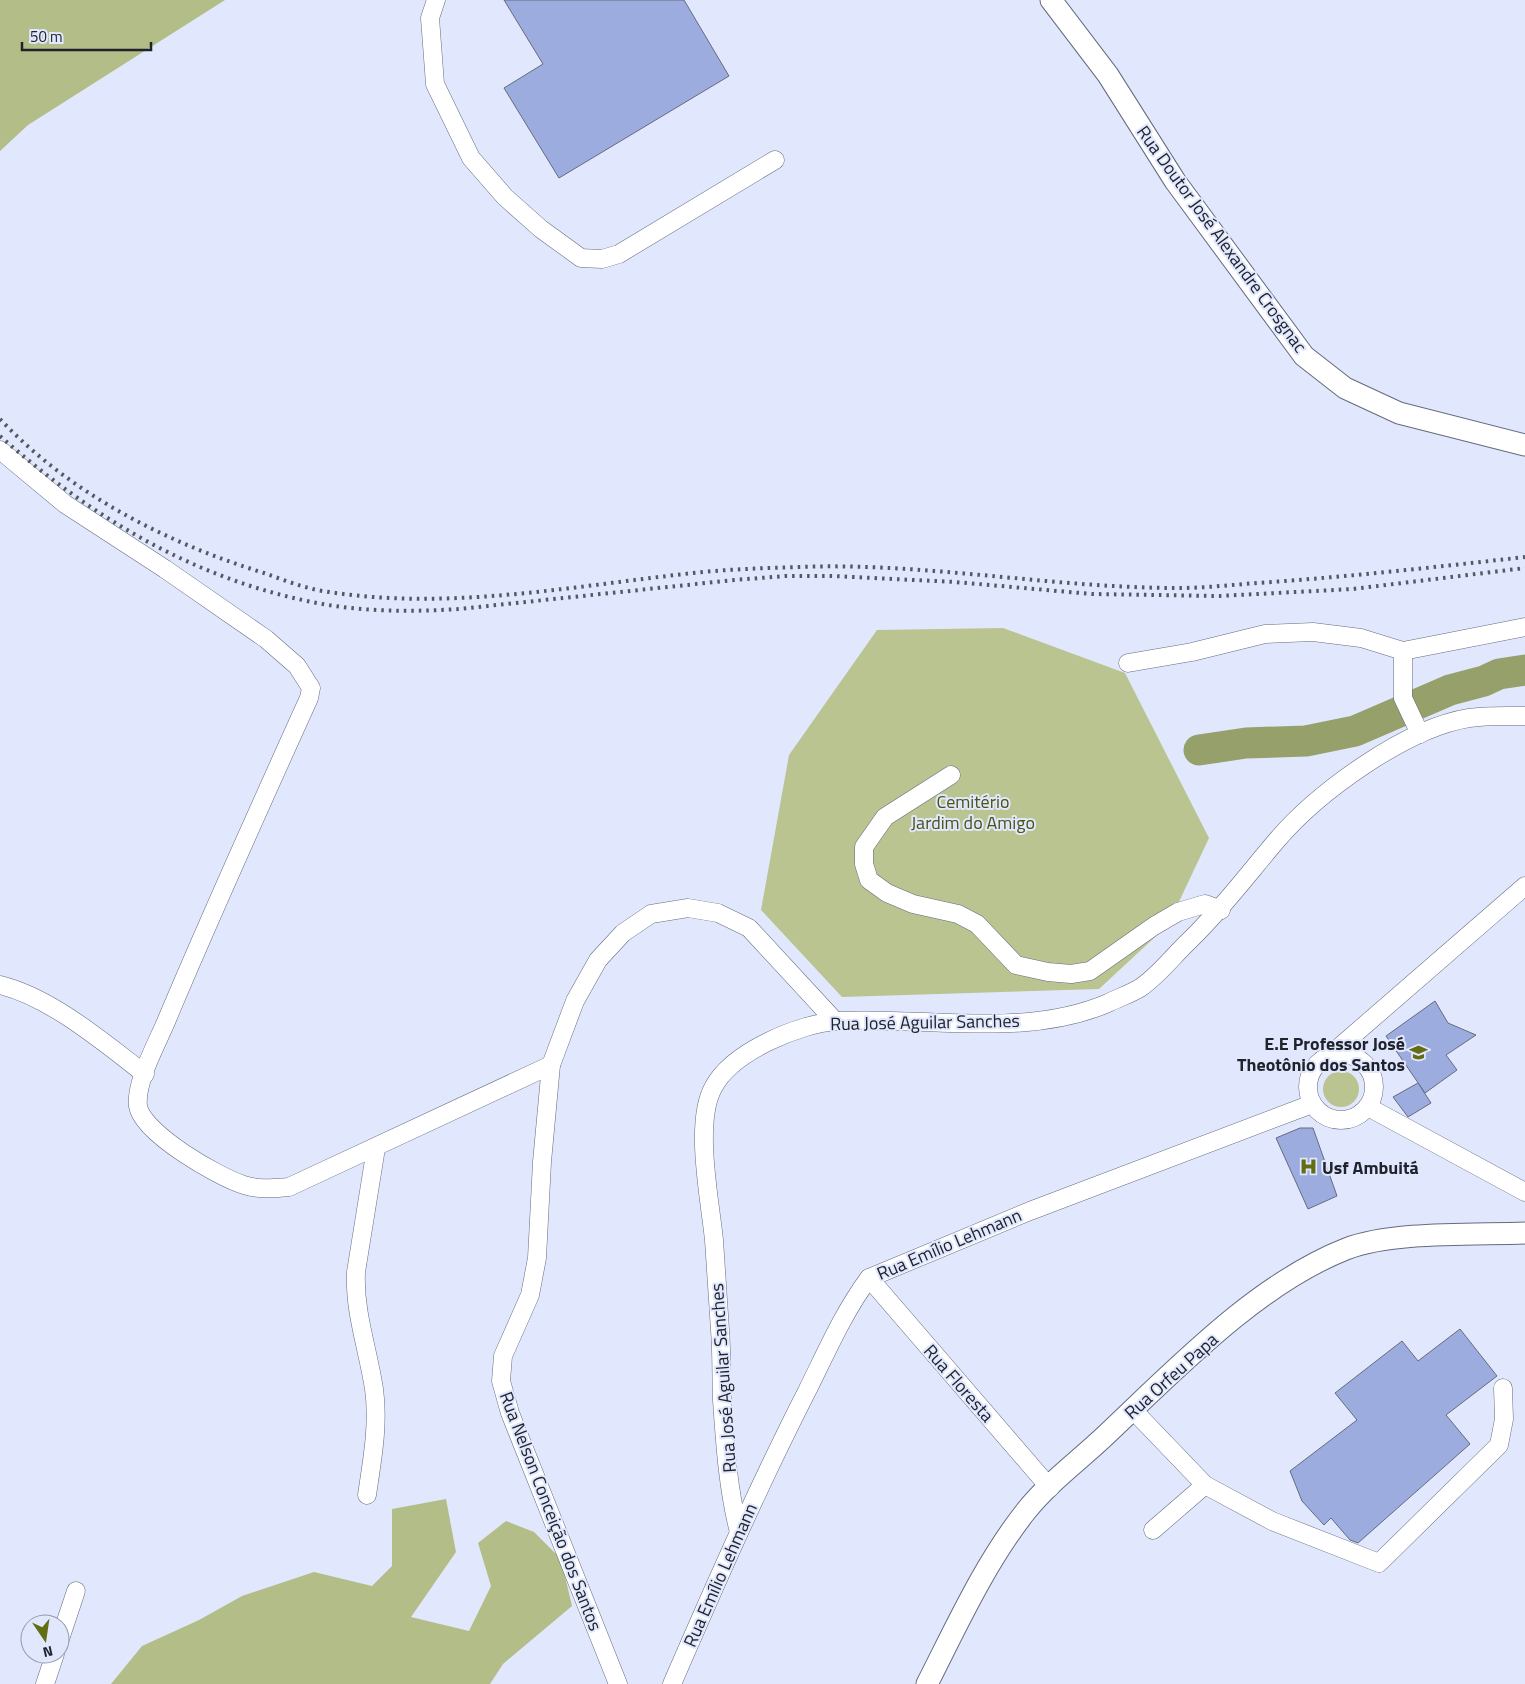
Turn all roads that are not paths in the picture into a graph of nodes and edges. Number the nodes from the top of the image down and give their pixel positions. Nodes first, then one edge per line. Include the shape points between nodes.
1 (436, 0) edge
2 (1051, 0) edge
3 (775, 160) dead end
4 (1525, 445) edge
5 (0, 450) edge
6 (1525, 627) edge
7 (1403, 651) junction
8 (1128, 664) dead end
9 (1525, 716) edge
10 (1420, 734) junction
11 (951, 775) dead end
12 (1525, 886) edge
13 (1222, 910) junction
14 (0, 985) edge
15 (835, 1021) junction
16 (1354, 1034) junction
17 (1352, 1056) junction
18 (1328, 1057) junction
19 (551, 1065) junction
20 (144, 1074) junction
21 (1312, 1104) junction
22 (1368, 1108) junction
23 (376, 1148) junction
24 (1525, 1192) edge
25 (1525, 1232) edge
26 (869, 1278) junction
27 (1503, 1388) dead end
28 (1133, 1410) junction
29 (1205, 1485) junction
30 (1050, 1488) junction
31 (367, 1495) dead end
32 (1153, 1530) dead end
33 (739, 1532) junction
34 (76, 1591) dead end
35 (68, 1614) edge
36 (52, 1664) edge
37 (45, 1684) edge
38 (618, 1684) edge
39 (672, 1684) edge
40 (927, 1684) edge

1 - 3 street via 430,18 435,84 472,158 505,197 541,230 581,258 602,259 618,254
2 - 4 main road, Rua Doutor José Alexandre Crosgnac via 1108,75 1176,180 1304,356 1344,388 1399,413
5 - 20 street via 65,504 166,568 266,639 297,666 311,688
6 - 7 street
7 - 8 street via 1361,638 1265,634
7 - 10 street via 1403,698
9 - 10 street, Rua José Aguilar Sanches via 1468,718
10 - 13 street, Rua José Aguilar Sanches via 1356,771 1318,801 1280,837
11 - 13 street via 885,817 864,847 864,864 869,880 887,894 904,901 958,914 978,924 1016,964 1048,972 1071,974 1090,971 1178,912 1205,904
12 - 16 street
13 - 15 street, Rua José Aguilar Sanches via 1141,988 1072,1015 997,1024
14 - 20 street via 39,1001 82,1026
15 - 19 street, Rua Nelson Conceição dos Santos via 748,928 718,913 688,908 652,914 623,933 598,960 575,1001
15 - 33 street, Rua José Aguilar Sanches via 794,1031 751,1049 724,1071 711,1090 705,1123 706,1163 721,1336 722,1401 733,1508
16 - 17 street
16 - 18 street
17 - 18 street
17 - 22 street via 1370,1070 1374,1081 1375,1092
18 - 21 street via 1319,1062 1308,1082
19 - 23 street
19 - 38 street, Rua Nelson Conceição dos Santos via 536,1258 530,1295 503,1356 501,1381 510,1413
20 - 23 street via 138,1096 143,1120 185,1154 220,1176 245,1186 262,1189 289,1187
21 - 22 street via 1322,1115 1336,1120 1356,1117
21 - 26 street, Rua Emílio Lehmann via 1030,1211
22 - 24 street
23 - 31 street via 355,1290 374,1390 375,1434
25 - 28 main road, Rua Orfeu Papa via 1398,1238 1348,1248 1305,1268 1262,1296
26 - 30 street, Rua Floresta
26 - 33 street, Rua Emílio Lehmann via 833,1336 765,1472
27 - 29 street via 1504,1420 1499,1445 1379,1563 1272,1521
28 - 29 street
28 - 30 main road, Rua Orfeu Papa
29 - 32 street
30 - 40 main road, Rua Orfeu Papa via 1027,1510 979,1581
33 - 39 street, Rua Emílio Lehmann
34 - 35 street
36 - 37 street

